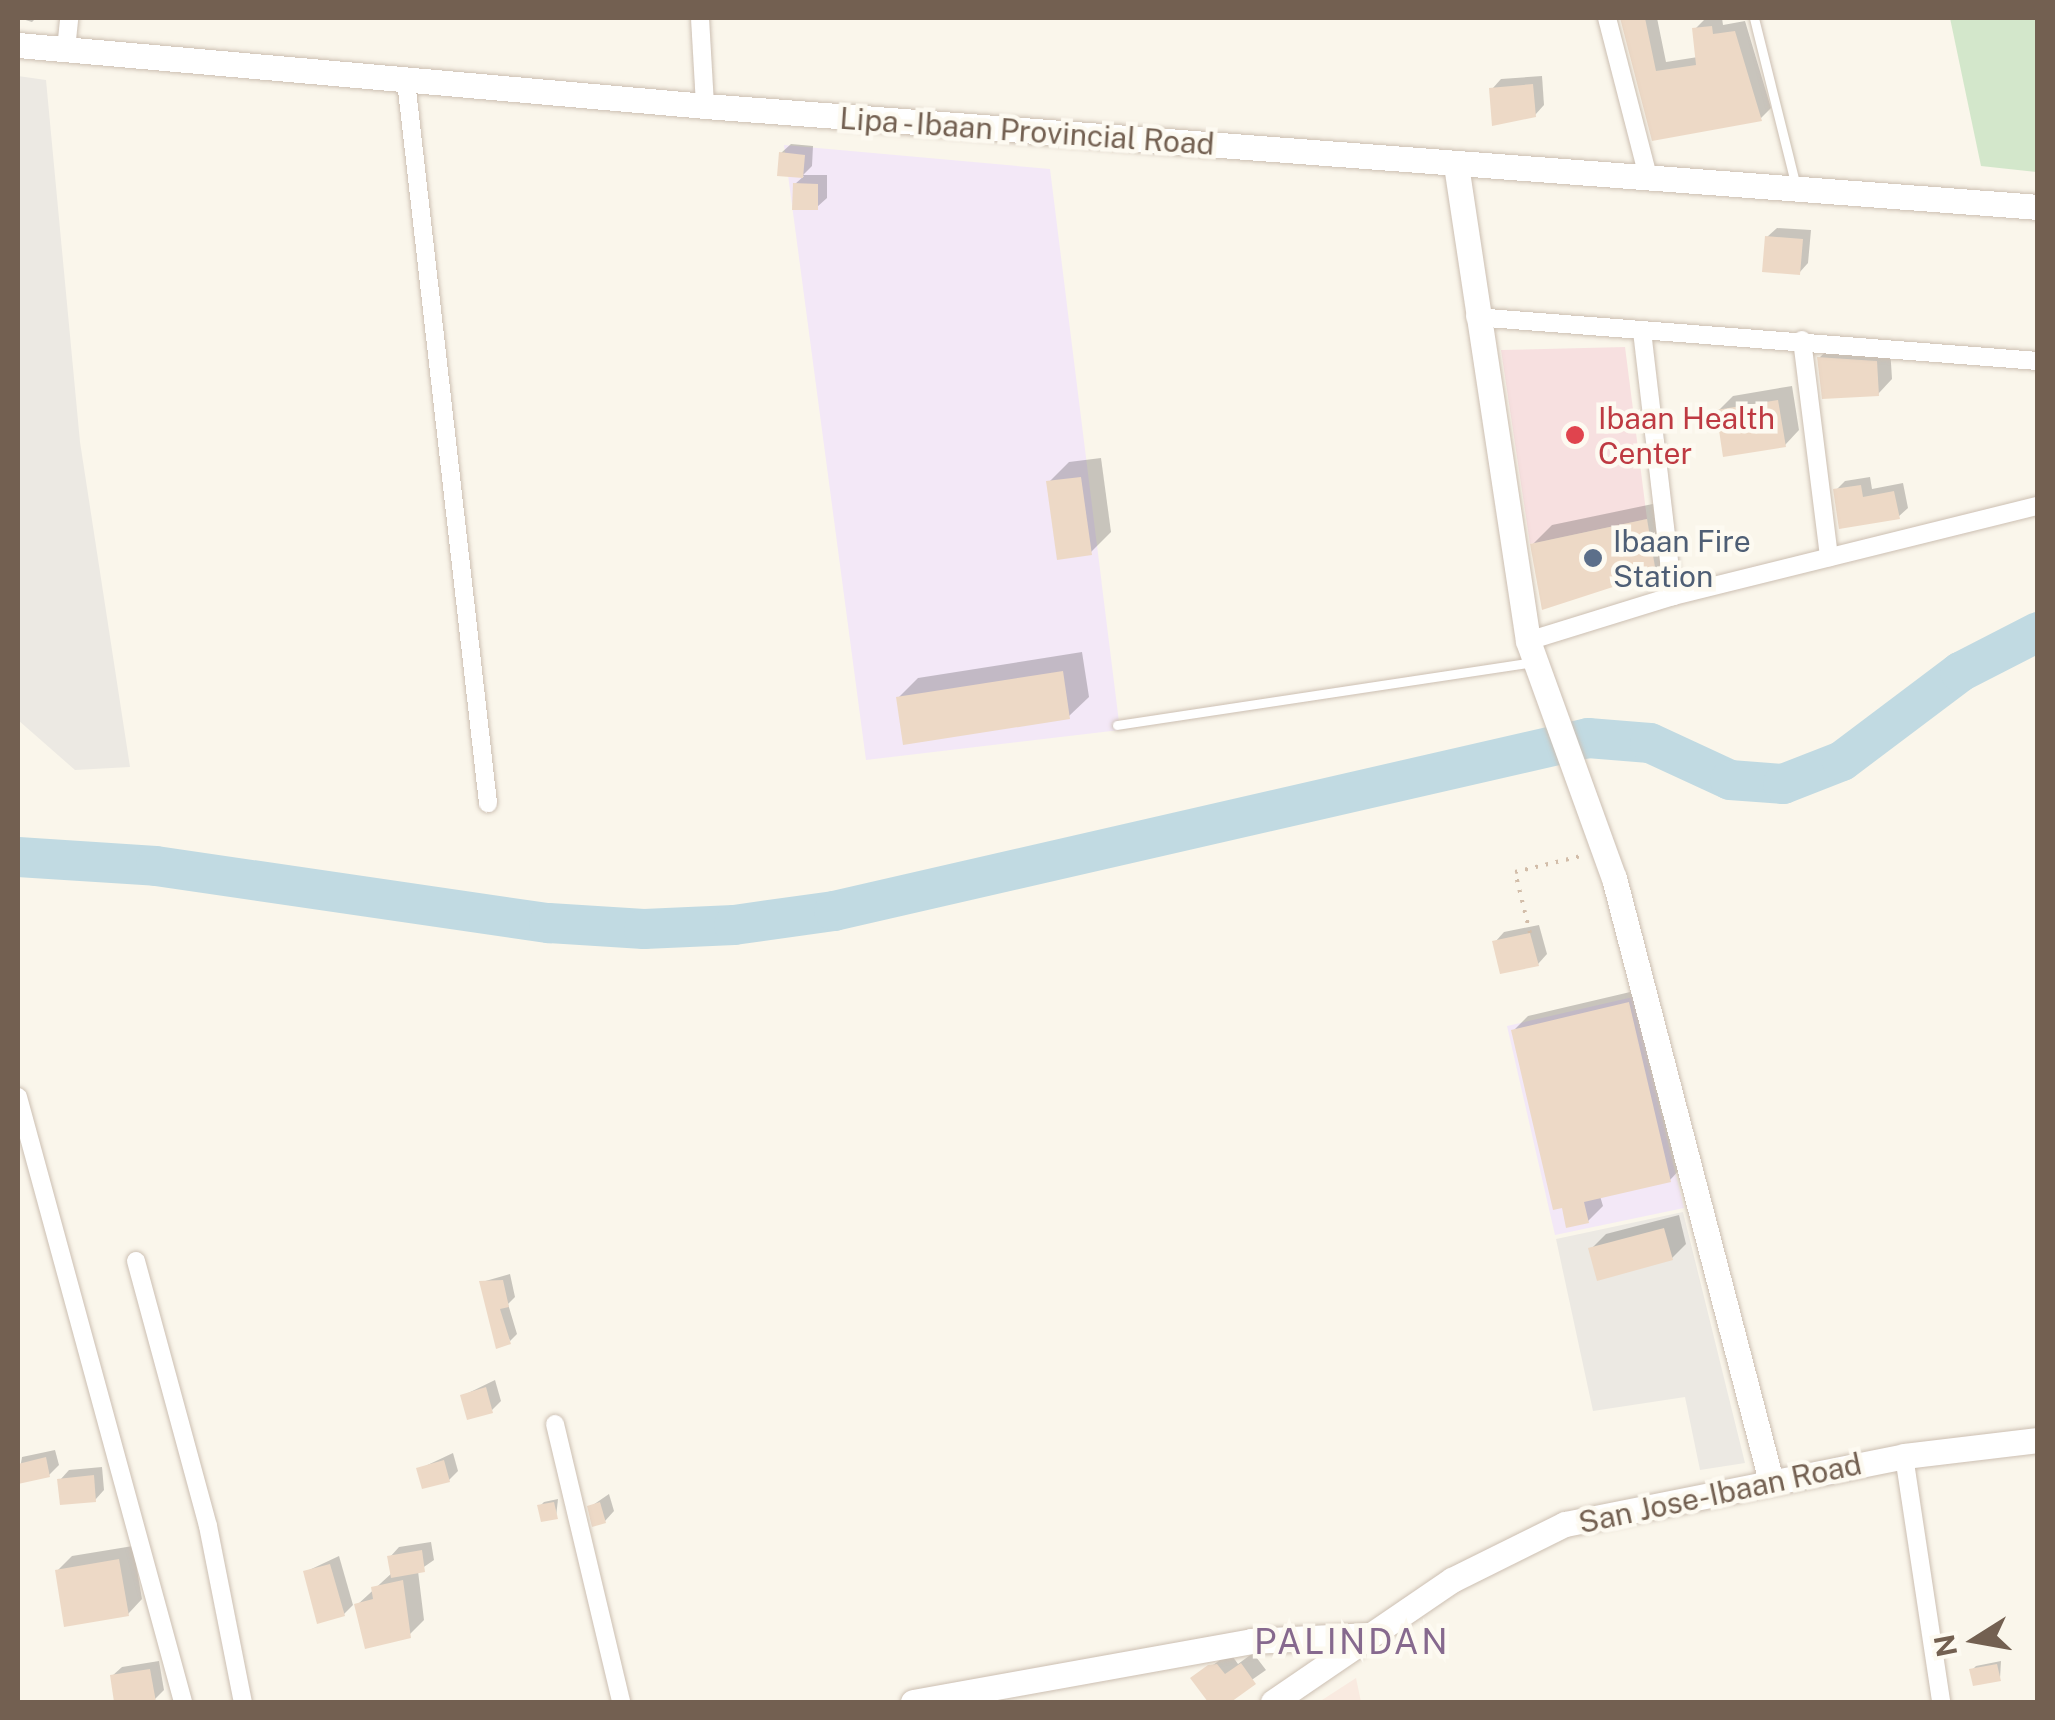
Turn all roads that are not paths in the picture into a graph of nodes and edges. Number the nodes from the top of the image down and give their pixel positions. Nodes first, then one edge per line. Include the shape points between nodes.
1 (69, 18) edge
2 (700, 18) edge
3 (1607, 18) edge
4 (1754, 18) edge
5 (18, 46) edge
6 (66, 49) junction
7 (406, 80) junction
8 (705, 106) junction
9 (1456, 164) junction
10 (1648, 176) junction
11 (1796, 186) junction
12 (2038, 207) edge
13 (1475, 317) junction
14 (1642, 331) junction
15 (1802, 340) junction
16 (2038, 361) edge
17 (2038, 506) edge
18 (1829, 557) junction
19 (1673, 596) junction
20 (1531, 652) junction
21 (1117, 725) dead end
22 (488, 803) dead end
23 (18, 1097) edge
24 (136, 1260) dead end
25 (555, 1424) dead end
26 (2038, 1440) edge
27 (1904, 1456) junction
28 (1771, 1480) junction
29 (1371, 1635) junction
30 (183, 1702) edge
31 (244, 1702) edge
32 (620, 1702) edge
33 (913, 1702) edge
34 (1273, 1702) edge
35 (1942, 1702) edge

1 - 6 street
2 - 8 street
3 - 10 street
4 - 11 lane
5 - 6 main road, Lipa - Ibaan Provincial Road
6 - 7 main road, Lipa - Ibaan Provincial Road
7 - 8 main road, Lipa - Ibaan Provincial Road
7 - 22 street
8 - 9 main road, Lipa - Ibaan Provincial Road
9 - 10 main road, Lipa - Ibaan Provincial Road
9 - 13 main road
10 - 11 main road, Lipa - Ibaan Provincial Road
11 - 12 main road, Lipa - Ibaan Provincial Road
13 - 14 street
13 - 20 main road
14 - 15 street
14 - 19 street
15 - 16 street
15 - 18 street
17 - 18 street
18 - 19 street
19 - 20 street
20 - 21 lane
20 - 28 main road via 1605,850 1701,1194
23 - 30 street
24 - 31 street via 208,1526
25 - 32 street
26 - 27 main road, San Jose-Ibaan Road
27 - 28 main road, San Jose-Ibaan Road
27 - 35 street
28 - 29 main road, San Jose-Ibaan Road via 1566,1524 1452,1580
29 - 33 main road via 1251,1640
29 - 34 main road, San Jose-Ibaan Road

